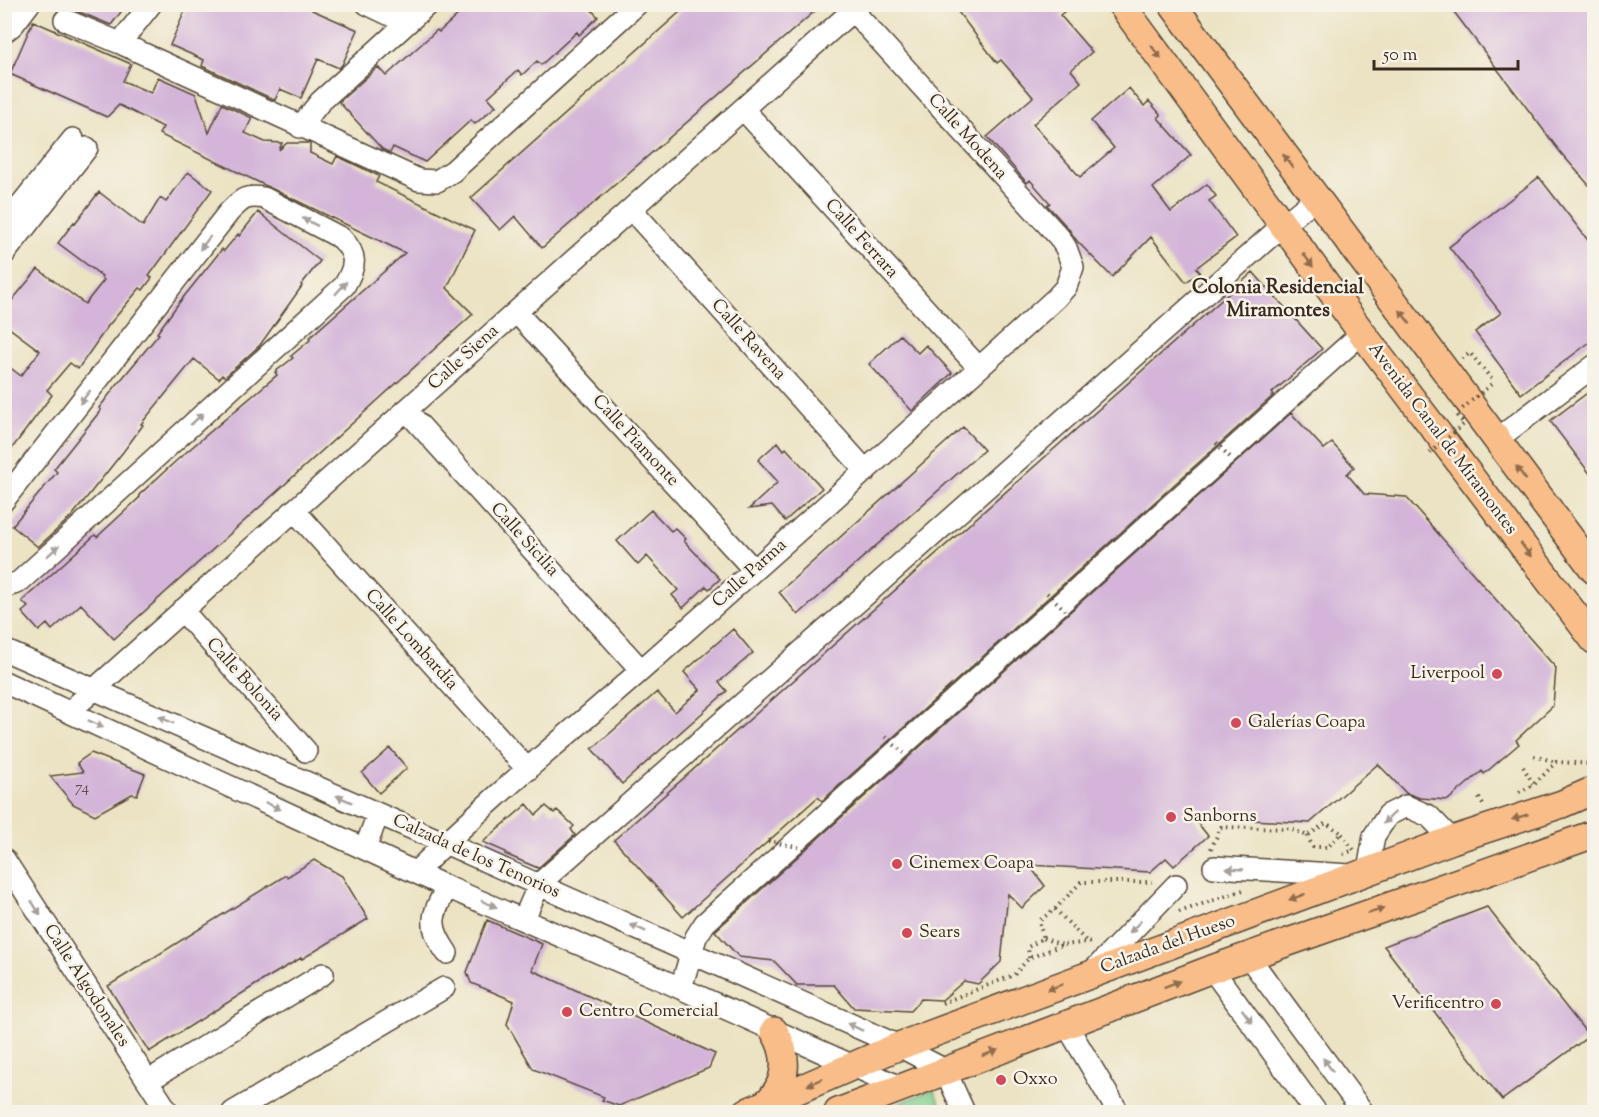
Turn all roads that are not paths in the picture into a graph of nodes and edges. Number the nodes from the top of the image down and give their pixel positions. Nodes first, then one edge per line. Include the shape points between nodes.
1 (29, 4) edge
2 (151, 4) edge
3 (367, 4) edge
4 (428, 4) edge
5 (638, 4) edge
6 (1121, 4) edge
7 (1172, 4) edge
8 (856, 8) edge
9 (65, 20) dead end
10 (407, 23) junction
11 (4, 32) edge
12 (120, 44) junction
13 (743, 109) junction
14 (300, 126) junction
15 (1316, 198) junction
16 (631, 209) junction
17 (1283, 225) junction
18 (4, 226) edge
19 (4, 254) edge
20 (1073, 267) joint
21 (516, 312) junction
22 (1362, 333) junction
23 (1594, 366) edge
24 (979, 368) junction
25 (406, 410) junction
26 (1496, 440) junction
27 (866, 471) junction
28 (4, 501) edge
29 (294, 510) junction
30 (754, 570) junction
31 (1594, 570) edge
32 (4, 587) edge
33 (182, 610) junction
34 (1594, 640) edge
35 (4, 650) edge
36 (32, 662) junction
37 (641, 670) junction
38 (7, 683) edge
39 (95, 688) junction
40 (69, 712) junction
41 (306, 751) dead end
42 (528, 770) junction
43 (1594, 784) edge
44 (1594, 790) edge
45 (1562, 804) junction
46 (378, 814) junction
47 (1594, 834) edge
48 (1452, 840) junction
49 (445, 843) junction
50 (365, 849) junction
51 (4, 859) edge
52 (1210, 863) road end
53 (416, 872) junction
54 (1363, 873) junction
55 (539, 884) junction
56 (1176, 885) dead end
57 (447, 887) junction
58 (524, 919) junction
59 (692, 952) junction
60 (447, 953) dead end
61 (1248, 956) junction
62 (1212, 969) junction
63 (323, 974) dead end
64 (1091, 974) junction
65 (444, 988) dead end
66 (681, 988) junction
67 (1066, 1024) junction
68 (774, 1031) junction
69 (899, 1046) junction
70 (851, 1065) junction
71 (945, 1070) junction
72 (148, 1081) junction
73 (900, 1087) junction
74 (754, 1110) edge
75 (168, 1113) edge
76 (232, 1113) edge
77 (838, 1113) edge
78 (964, 1113) edge
79 (1118, 1113) edge
80 (1316, 1113) edge
81 (1363, 1113) edge

1 - 11 street
2 - 12 street
3 - 10 street
4 - 10 street
5 - 14 street via 437,182 419,180
6 -> 17 main road, Avenida Canal de Miramontes
15 -> 7 main road
8 - 13 street, Calle Siena
8 - 20 street, Calle Modena via 1059,237
9 - 12 street
10 - 14 street via 320,102
12 - 14 street
13 - 16 street, Calle Siena
13 - 24 street, Calle Ferrara
15 - 17 street
26 -> 15 main road
16 - 21 street, Calle Siena
16 - 27 street, Calle Ravena
17 -> 22 main road, Avenida Canal de Miramontes
17 - 55 street
18 - 19 street via 80,143
20 - 24 street, Calle Parma via 1056,298
21 - 25 street, Calle Siena
21 - 30 street, Calle Piamonte
22 -> 34 main road, Avenida Canal de Miramontes
22 - 59 street via 705,923
23 - 26 street
24 - 27 street, Calle Parma
25 - 29 street, Calle Siena
25 - 37 street, Calle Sicilia
31 -> 26 main road
27 - 30 street, Calle Parma
32 -> 28 street via 19,582 344,286 352,273 354,258 350,247 341,238 264,198 243,198
29 - 33 street, Calle Siena
29 - 42 street, Calle Lombardía
30 - 37 street, Calle Parma
33 - 39 street, Calle Siena
33 - 41 street, Calle Bolonia
35 - 36 street, Calzada de los Tenorios
36 - 38 street
36 - 39 street, Calzada de los Tenorios
37 - 42 street, Calle Parma
38 - 40 street, Calzada de los Tenorios
39 - 40 street, Calle Siena
46 -> 39 street, Calzada de los Tenorios
40 -> 50 street, Calzada de los Tenorios
42 - 49 street, Calle Parma
43 - 45 main road
44 - 45 main road, Calzada del Hueso
45 -> 48 main road, Calzada del Hueso
46 - 49 street, Calzada de los Tenorios
46 - 50 street
61 -> 47 main road, Calzada del Hueso
48 - 54 main road, Calzada del Hueso
48 -> 54 street via 1429,816 1406,806 1388,814 1374,836
49 - 53 street, Calle Parma
49 - 55 street, Calzada de los Tenorios
50 - 53 street, Calzada de los Tenorios
51 -> 72 street, Calle Algodonales
54 -> 52 street
53 - 57 street, Calzada de los Tenorios
54 -> 64 main road, Calzada del Hueso
55 - 58 street
59 -> 55 street, Calzada de los Tenorios
56 -> 64 street
57 -> 58 street, Calzada de los Tenorios
57 - 60 street via 433,918 436,938
58 - 66 street, Calzada de los Tenorios
59 - 66 street
69 -> 59 street, Calzada de los Tenorios
61 - 62 main road, Calzada del Hueso
81 -> 61 street
67 -> 62 main road, Calzada del Hueso
62 -> 80 street
63 - 72 street
64 -> 69 main road, Calzada del Hueso
65 - 76 street
66 - 68 street, Calzada de los Tenorios
71 -> 67 main road, Calzada del Hueso
67 - 79 street
68 - 70 street, Calzada de los Tenorios
68 - 74 main road via 784,1051 784,1073 776,1092
69 - 70 main road, Calzada del Hueso
69 - 71 street, Calzada de los Tenorios
70 - 73 street, Calzada de los Tenorios
70 -> 74 main road, Calzada del Hueso
71 - 73 main road, Calzada del Hueso
71 - 78 street
72 - 75 street, Calle Algodonales
73 - 77 main road, Calzada del Hueso

